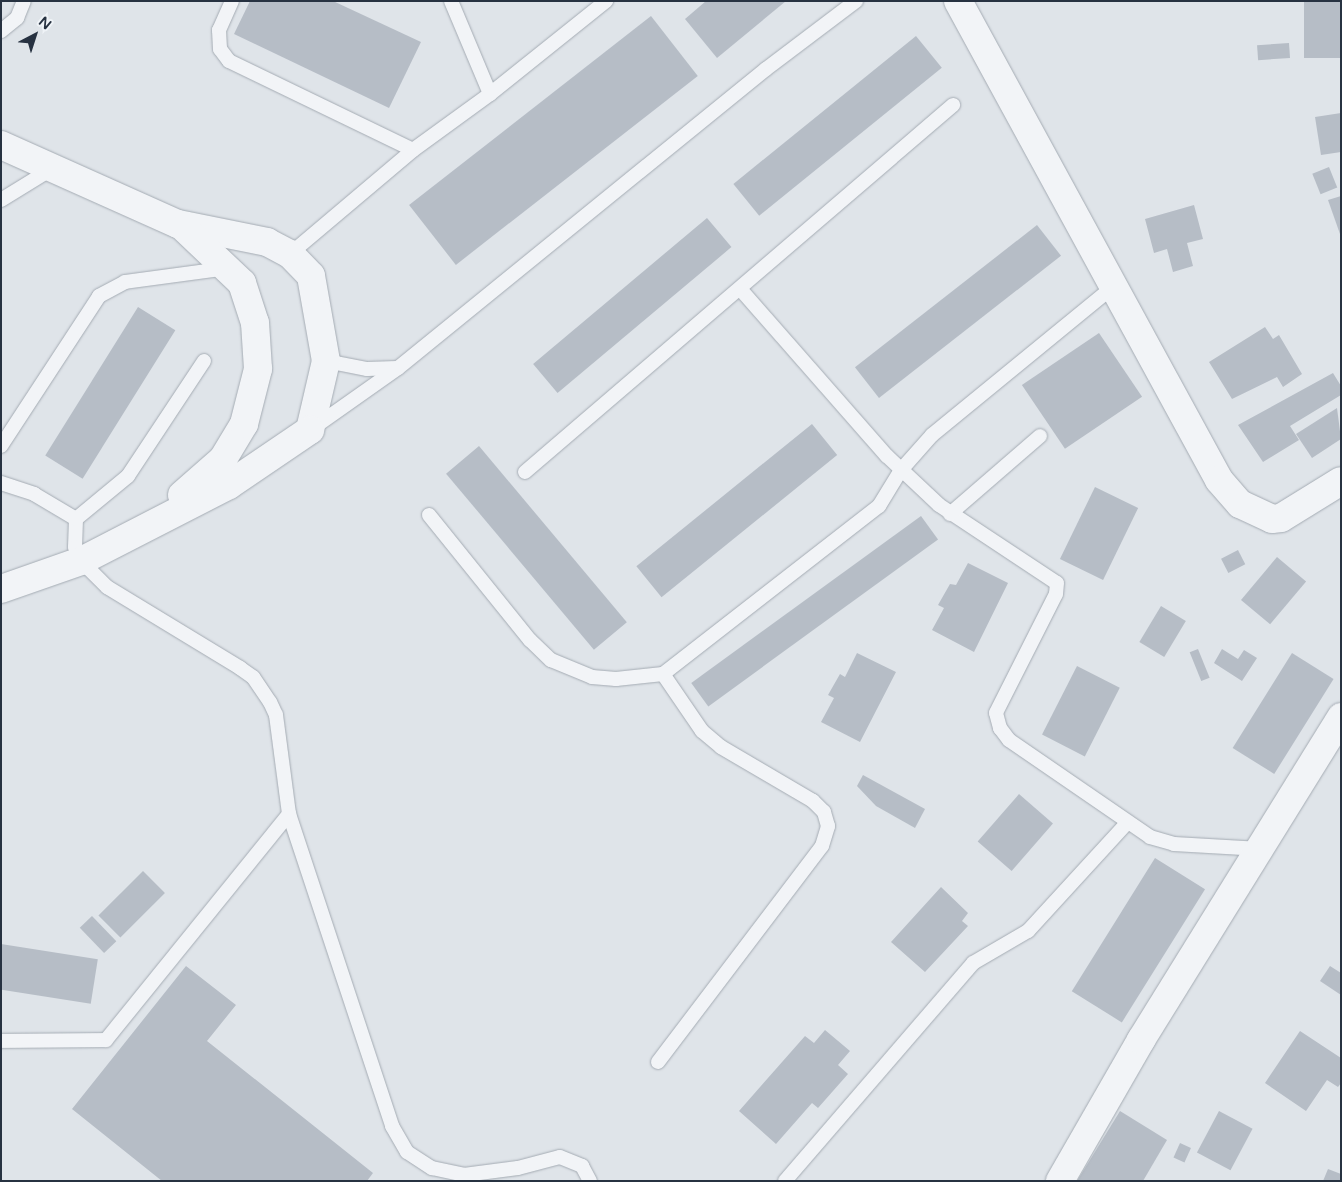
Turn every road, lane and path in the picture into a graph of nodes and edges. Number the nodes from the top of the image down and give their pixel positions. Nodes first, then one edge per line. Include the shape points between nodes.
1 (24, 1) edge
2 (232, 1) edge
3 (451, 1) edge
4 (606, 1) edge
5 (856, 1) edge
6 (958, 1) edge
7 (1, 31) edge
8 (490, 94) junction
9 (953, 105) dead end
10 (1, 145) edge
11 (413, 150) junction
12 (53, 168) junction
13 (1, 200) edge
14 (178, 224) junction
15 (278, 248) junction
16 (235, 275) junction
17 (1115, 285) junction
18 (741, 290) junction
19 (204, 361) dead end
20 (326, 361) junction
21 (398, 368) junction
22 (244, 424) junction
23 (300, 436) junction
24 (1040, 436) dead end
25 (1, 446) edge
26 (901, 470) junction
27 (525, 472) dead end
28 (1341, 481) edge
29 (1, 483) edge
30 (950, 514) junction
31 (429, 515) dead end
32 (76, 518) junction
33 (143, 526) junction
34 (81, 561) junction
35 (1, 589) edge
36 (663, 674) junction
37 (1341, 717) edge
38 (289, 814) junction
39 (1127, 823) junction
40 (1261, 849) junction
41 (1, 1041) edge
42 (658, 1062) dead end
43 (590, 1181) edge
44 (785, 1181) edge
45 (1060, 1181) edge

1 - 7 lane via 17,18
2 - 11 lane via 219,30 220,49 229,61
3 - 8 lane
4 - 8 lane
5 - 21 lane via 766,69
6 - 17 street
8 - 11 lane
9 - 18 lane
10 - 12 street
11 - 15 lane
12 - 13 lane
12 - 14 street
14 - 15 street
14 - 16 street
15 - 16 street via 256,243 241,255
15 - 20 street via 311,276
16 - 22 street via 255,323 258,369
16 - 25 lane via 125,282 99,296
17 - 26 lane via 942,426
17 - 28 street via 1219,480 1240,504 1263,518 1281,518
18 - 26 lane
18 - 27 lane
19 - 32 lane via 128,476
20 - 21 lane via 367,369
20 - 23 street
21 - 23 lane
22 - 23 street via 257,446
22 - 33 street via 216,468
23 - 33 street via 229,485
24 - 30 lane
26 - 30 lane
26 - 36 lane via 879,506
29 - 32 lane via 34,494
30 - 39 lane via 1057,583 1056,594 999,703 996,713 1000,728 1009,740
31 - 36 lane via 530,640 551,660 592,677 616,679
32 - 34 lane via 73,535
33 - 34 street
34 - 35 street
34 - 38 lane via 126,601 253,678 276,715
36 - 42 lane via 702,731 721,747 813,801 824,812 828,826 822,846
37 - 40 street
38 - 41 lane via 106,1040
38 - 43 lane via 392,1126 407,1152 432,1168 464,1175 518,1168 560,1157 582,1166
39 - 40 lane via 1162,842
39 - 44 lane via 1028,930 973,963
40 - 45 street via 1141,1040

